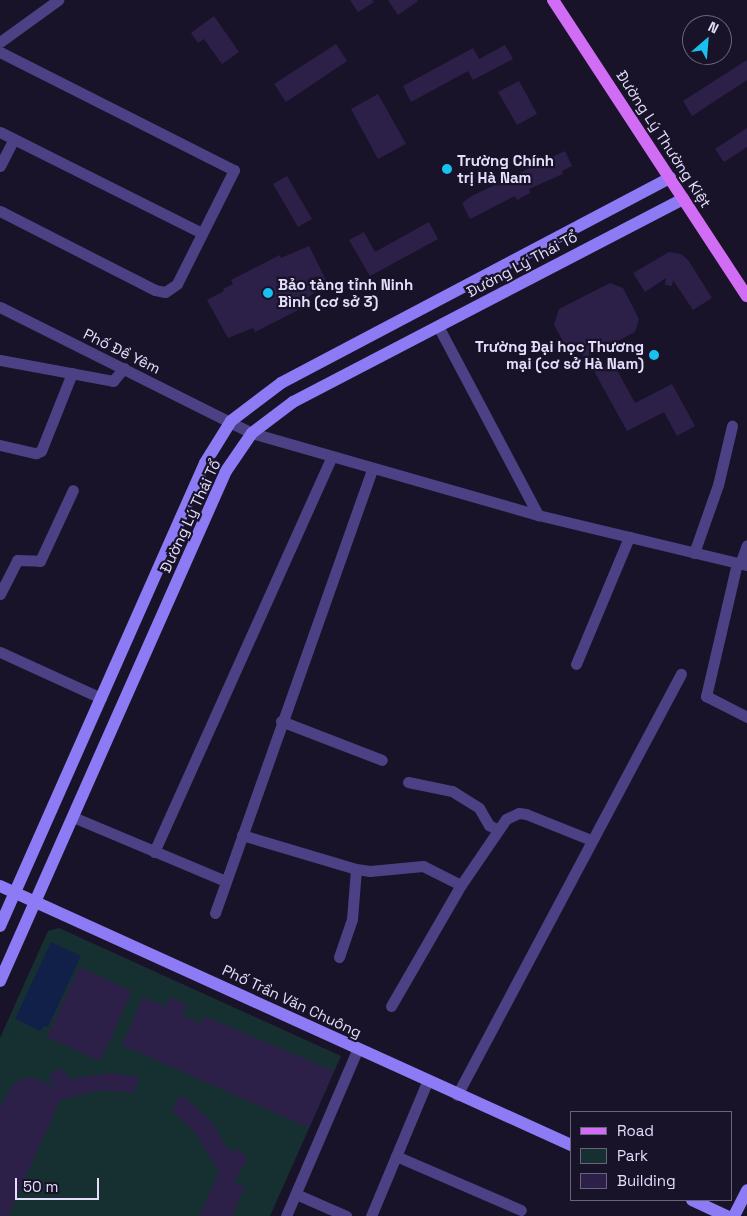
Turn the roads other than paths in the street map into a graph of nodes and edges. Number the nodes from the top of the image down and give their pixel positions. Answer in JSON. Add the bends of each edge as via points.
{"nodes":[{"id":1,"x":58,"y":0,"type":"edge"},
{"id":2,"x":553,"y":0,"type":"edge"},
{"id":3,"x":0,"y":42,"type":"edge"},
{"id":4,"x":0,"y":52,"type":"edge"},
{"id":5,"x":0,"y":132,"type":"edge"},
{"id":6,"x":14,"y":138,"type":"junction"},
{"id":7,"x":0,"y":166,"type":"edge"},
{"id":8,"x":670,"y":178,"type":"junction"},
{"id":9,"x":683,"y":199,"type":"junction"},
{"id":10,"x":0,"y":211,"type":"edge"},
{"id":11,"x":202,"y":233,"type":"junction"},
{"id":12,"x":747,"y":296,"type":"edge"},
{"id":13,"x":0,"y":308,"type":"edge"},
{"id":14,"x":438,"y":326,"type":"junction"},
{"id":15,"x":0,"y":360,"type":"edge"},
{"id":16,"x":124,"y":368,"type":"junction"},
{"id":17,"x":72,"y":373,"type":"junction"},
{"id":18,"x":231,"y":421,"type":"junction"},
{"id":19,"x":732,"y":426,"type":"dead end"},
{"id":20,"x":252,"y":433,"type":"junction"},
{"id":21,"x":0,"y":445,"type":"edge"},
{"id":22,"x":332,"y":456,"type":"junction"},
{"id":23,"x":373,"y":468,"type":"junction"},
{"id":24,"x":73,"y":490,"type":"dead end"},
{"id":25,"x":538,"y":515,"type":"junction"},
{"id":26,"x":629,"y":537,"type":"junction"},
{"id":27,"x":747,"y":545,"type":"edge"},
{"id":28,"x":694,"y":553,"type":"junction"},
{"id":29,"x":741,"y":564,"type":"edge"},
{"id":30,"x":0,"y":594,"type":"edge"},
{"id":31,"x":0,"y":652,"type":"edge"},
{"id":32,"x":576,"y":664,"type":"dead end"},
{"id":33,"x":681,"y":674,"type":"dead end"},
{"id":34,"x":101,"y":698,"type":"junction"},
{"id":35,"x":747,"y":717,"type":"edge"},
{"id":36,"x":281,"y":721,"type":"junction"},
{"id":37,"x":382,"y":760,"type":"dead end"},
{"id":38,"x":408,"y":782,"type":"dead end"},
{"id":39,"x":73,"y":817,"type":"junction"},
{"id":40,"x":498,"y":830,"type":"junction"},
{"id":41,"x":242,"y":835,"type":"junction"},
{"id":42,"x":591,"y":840,"type":"junction"},
{"id":43,"x":154,"y":852,"type":"junction"},
{"id":44,"x":356,"y":869,"type":"junction"},
{"id":45,"x":225,"y":882,"type":"junction"},
{"id":46,"x":461,"y":885,"type":"junction"},
{"id":47,"x":0,"y":886,"type":"edge"},
{"id":48,"x":15,"y":892,"type":"junction"},
{"id":49,"x":36,"y":901,"type":"junction"},
{"id":50,"x":216,"y":913,"type":"dead end"},
{"id":51,"x":0,"y":926,"type":"edge"},
{"id":52,"x":339,"y":957,"type":"dead end"},
{"id":53,"x":0,"y":981,"type":"edge"},
{"id":54,"x":391,"y":1006,"type":"dead end"},
{"id":55,"x":357,"y":1050,"type":"junction"},
{"id":56,"x":426,"y":1082,"type":"junction"},
{"id":57,"x":457,"y":1095,"type":"junction"},
{"id":58,"x":570,"y":1145,"type":"edge"},
{"id":59,"x":396,"y":1156,"type":"junction"},
{"id":60,"x":747,"y":1190,"type":"edge"},
{"id":61,"x":296,"y":1194,"type":"junction"},
{"id":62,"x":694,"y":1201,"type":"edge"},
{"id":63,"x":521,"y":1210,"type":"dead end"},
{"id":64,"x":286,"y":1216,"type":"edge"},
{"id":65,"x":346,"y":1216,"type":"edge"},
{"id":66,"x":370,"y":1216,"type":"edge"},
{"id":67,"x":728,"y":1216,"type":"edge"},
{"id":68,"x":734,"y":1216,"type":"edge"}],
"edges":[{"from":1,"to":3,"type":"street"},
{"from":2,"to":8,"type":"main road","name":"Đường Lý Thường Kiệt"},
{"from":4,"to":11,"type":"street","via":[[234,170]]},
{"from":5,"to":6,"type":"street"},
{"from":6,"to":7,"type":"street"},
{"from":6,"to":11,"type":"street"},
{"from":8,"to":9,"type":"main road","name":"Đường Lý Thường Kiệt"},
{"from":8,"to":18,"type":"main road","name":"Đường Lý Thái Tổ","via":[[281,383]]},
{"from":9,"to":12,"type":"main road","name":"Đường Lý Thường Kiệt"},
{"from":9,"to":14,"type":"main road","name":"Đường Lý Thái Tổ"},
{"from":10,"to":11,"type":"street","via":[[154,290],[165,292],[177,284]]},
{"from":13,"to":16,"type":"street","name":"Phố Đề Yêm"},
{"from":14,"to":20,"type":"main road","name":"Đường Lý Thái Tổ","via":[[293,402]]},
{"from":14,"to":25,"type":"street"},
{"from":15,"to":17,"type":"street"},
{"from":16,"to":17,"type":"street","via":[[113,381]]},
{"from":16,"to":18,"type":"street","name":"Phố Đề Yêm"},
{"from":17,"to":21,"type":"street","via":[[41,451],[36,453]]},
{"from":18,"to":20,"type":"street","name":"Phố Đề Yêm"},
{"from":18,"to":34,"type":"main road","name":"Đường Lý Thái Tổ","via":[[205,463]]},
{"from":19,"to":28,"type":"street","via":[[718,485]]},
{"from":20,"to":22,"type":"street","name":"Phố Đề Yêm"},
{"from":20,"to":39,"type":"main road","name":"Đường Lý Thái Tổ","via":[[226,471]]},
{"from":22,"to":23,"type":"street","name":"Phố Đề Yêm"},
{"from":22,"to":43,"type":"street"},
{"from":23,"to":25,"type":"street","name":"Phố Đề Yêm"},
{"from":23,"to":36,"type":"street"},
{"from":24,"to":30,"type":"street","via":[[40,561],[17,560]]},
{"from":25,"to":26,"type":"street","name":"Phố Đề Yêm"},
{"from":26,"to":28,"type":"street","name":"Phố Đề Yêm"},
{"from":26,"to":32,"type":"street"},
{"from":27,"to":29,"type":"street"},
{"from":28,"to":29,"type":"street","name":"Phố Đề Yêm"},
{"from":29,"to":35,"type":"street","via":[[706,696]]},
{"from":31,"to":34,"type":"street"},
{"from":33,"to":42,"type":"street"},
{"from":34,"to":48,"type":"main road","name":"Đường Lý Thái Tổ"},
{"from":36,"to":37,"type":"street"},
{"from":36,"to":41,"type":"street"},
{"from":38,"to":40,"type":"street","via":[[452,791],[478,808],[488,825]]},
{"from":39,"to":43,"type":"street"},
{"from":39,"to":49,"type":"main road","name":"Đường Lý Thái Tổ"},
{"from":40,"to":42,"type":"street","via":[[506,819],[519,813]]},
{"from":40,"to":46,"type":"street"},
{"from":41,"to":44,"type":"street"},
{"from":41,"to":45,"type":"street"},
{"from":42,"to":57,"type":"street"},
{"from":43,"to":45,"type":"street"},
{"from":44,"to":46,"type":"street","via":[[370,871],[423,866]]},
{"from":44,"to":52,"type":"street","via":[[352,919]]},
{"from":45,"to":50,"type":"street"},
{"from":46,"to":54,"type":"street"},
{"from":47,"to":48,"type":"main road","name":"Phố Trần Văn Chuông"},
{"from":48,"to":49,"type":"main road","name":"Phố Trần Văn Chuông"},
{"from":48,"to":51,"type":"main road","name":"Đường Lý Thái Tổ"},
{"from":49,"to":53,"type":"main road","name":"Đường Lý Thái Tổ"},
{"from":49,"to":55,"type":"main road","name":"Phố Trần Văn Chuông"},
{"from":55,"to":56,"type":"main road","name":"Phố Trần Văn Chuông"},
{"from":55,"to":61,"type":"street"},
{"from":56,"to":57,"type":"main road","name":"Phố Trần Văn Chuông"},
{"from":56,"to":59,"type":"street"},
{"from":57,"to":58,"type":"main road","name":"Phố Trần Văn Chuông"},
{"from":59,"to":63,"type":"street"},
{"from":59,"to":66,"type":"street"},
{"from":60,"to":68,"type":"main road"},
{"from":61,"to":64,"type":"street"},
{"from":61,"to":65,"type":"street"},
{"from":62,"to":67,"type":"main road"}]}
